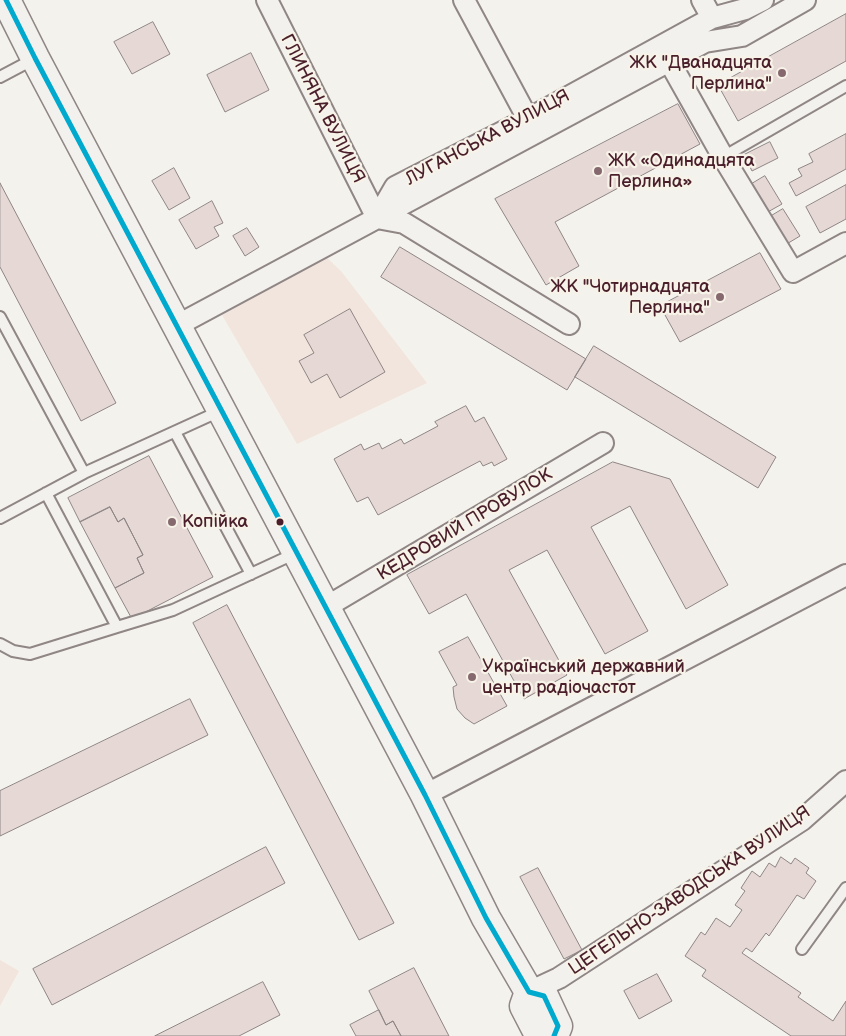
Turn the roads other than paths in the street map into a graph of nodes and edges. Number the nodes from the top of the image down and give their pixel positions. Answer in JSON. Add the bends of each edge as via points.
{"nodes":[{"id":1,"x":6,"y":0,"type":"edge"},
{"id":2,"x":267,"y":0,"type":"edge"},
{"id":3,"x":464,"y":0,"type":"edge"},
{"id":4,"x":702,"y":0,"type":"edge"},
{"id":5,"x":763,"y":0,"type":"edge"},
{"id":6,"x":805,"y":0,"type":"edge"},
{"id":7,"x":712,"y":18,"type":"junction"},
{"id":8,"x":35,"y":58,"type":"junction"},
{"id":9,"x":669,"y":61,"type":"junction"},
{"id":10,"x":0,"y":76,"type":"edge"},
{"id":11,"x":846,"y":86,"type":"edge"},
{"id":12,"x":528,"y":119,"type":"junction"},
{"id":13,"x":723,"y":157,"type":"junction"},
{"id":14,"x":377,"y":218,"type":"junction"},
{"id":15,"x":846,"y":243,"type":"edge"},
{"id":16,"x":0,"y":317,"type":"edge"},
{"id":17,"x":569,"y":324,"type":"dead end"},
{"id":18,"x":176,"y":326,"type":"junction"},
{"id":19,"x":221,"y":411,"type":"junction"},
{"id":20,"x":175,"y":432,"type":"junction"},
{"id":21,"x":603,"y":443,"type":"dead end"},
{"id":22,"x":84,"y":472,"type":"junction"},
{"id":23,"x":46,"y":493,"type":"junction"},
{"id":24,"x":0,"y":518,"type":"edge"},
{"id":25,"x":297,"y":553,"type":"junction"},
{"id":26,"x":252,"y":574,"type":"junction"},
{"id":27,"x":846,"y":575,"type":"edge"},
{"id":28,"x":326,"y":607,"type":"junction"},
{"id":29,"x":118,"y":627,"type":"junction"},
{"id":30,"x":0,"y":644,"type":"edge"},
{"id":31,"x":846,"y":781,"type":"edge"},
{"id":32,"x":425,"y":794,"type":"junction"},
{"id":33,"x":846,"y":888,"type":"edge"},
{"id":34,"x":802,"y":949,"type":"dead end"},
{"id":35,"x":529,"y":992,"type":"junction"},
{"id":36,"x":542,"y":1036,"type":"edge"},
{"id":37,"x":554,"y":1036,"type":"edge"}],
"edges":[{"from":1,"to":8,"type":"main road"},
{"from":2,"to":14,"type":"street","name":"ГЛИНЯНА ВУЛИЦЯ"},
{"from":3,"to":12,"type":"street"},
{"from":4,"to":7,"type":"street"},
{"from":5,"to":7,"type":"street","name":"ЛУГАНСЬКА ВУЛИЦЯ","via":[[745,10]]},
{"from":6,"to":9,"type":"street","via":[[742,36],[705,42]]},
{"from":7,"to":12,"type":"street","name":"ЛУГАНСЬКА ВУЛИЦЯ"},
{"from":8,"to":10,"type":"lane"},
{"from":8,"to":18,"type":"main road"},
{"from":9,"to":13,"type":"street"},
{"from":9,"to":14,"type":"street"},
{"from":11,"to":13,"type":"lane"},
{"from":12,"to":14,"type":"street","name":"ЛУГАНСЬКА ВУЛИЦЯ","via":[[395,187]]},
{"from":13,"to":15,"type":"street","via":[[793,272]]},
{"from":14,"to":17,"type":"street","via":[[404,223]]},
{"from":14,"to":18,"type":"street"},
{"from":16,"to":22,"type":"lane"},
{"from":18,"to":19,"type":"main road"},
{"from":19,"to":20,"type":"lane"},
{"from":19,"to":25,"type":"main road"},
{"from":20,"to":22,"type":"lane"},
{"from":20,"to":26,"type":"lane"},
{"from":21,"to":28,"type":"street","name":"КЕДРОВИЙ ПРОВУЛОК"},
{"from":22,"to":23,"type":"lane"},
{"from":23,"to":24,"type":"lane"},
{"from":23,"to":29,"type":"lane"},
{"from":25,"to":26,"type":"lane"},
{"from":25,"to":28,"type":"main road"},
{"from":26,"to":29,"type":"lane","via":[[173,610]]},
{"from":27,"to":32,"type":"street"},
{"from":28,"to":32,"type":"main road"},
{"from":29,"to":30,"type":"lane","via":[[30,654],[12,651]]},
{"from":31,"to":35,"type":"street","name":"ЦЕГЕЛЬНО-ЗАВОДСЬКА ВУЛИЦЯ","via":[[802,820],[559,978]]},
{"from":32,"to":35,"type":"main road","via":[[486,918]]},
{"from":33,"to":34,"type":"lane"},
{"from":35,"to":36,"type":"main road","via":[[524,1006]]},
{"from":35,"to":37,"type":"main road","via":[[544,996],[558,1026]]}]}
